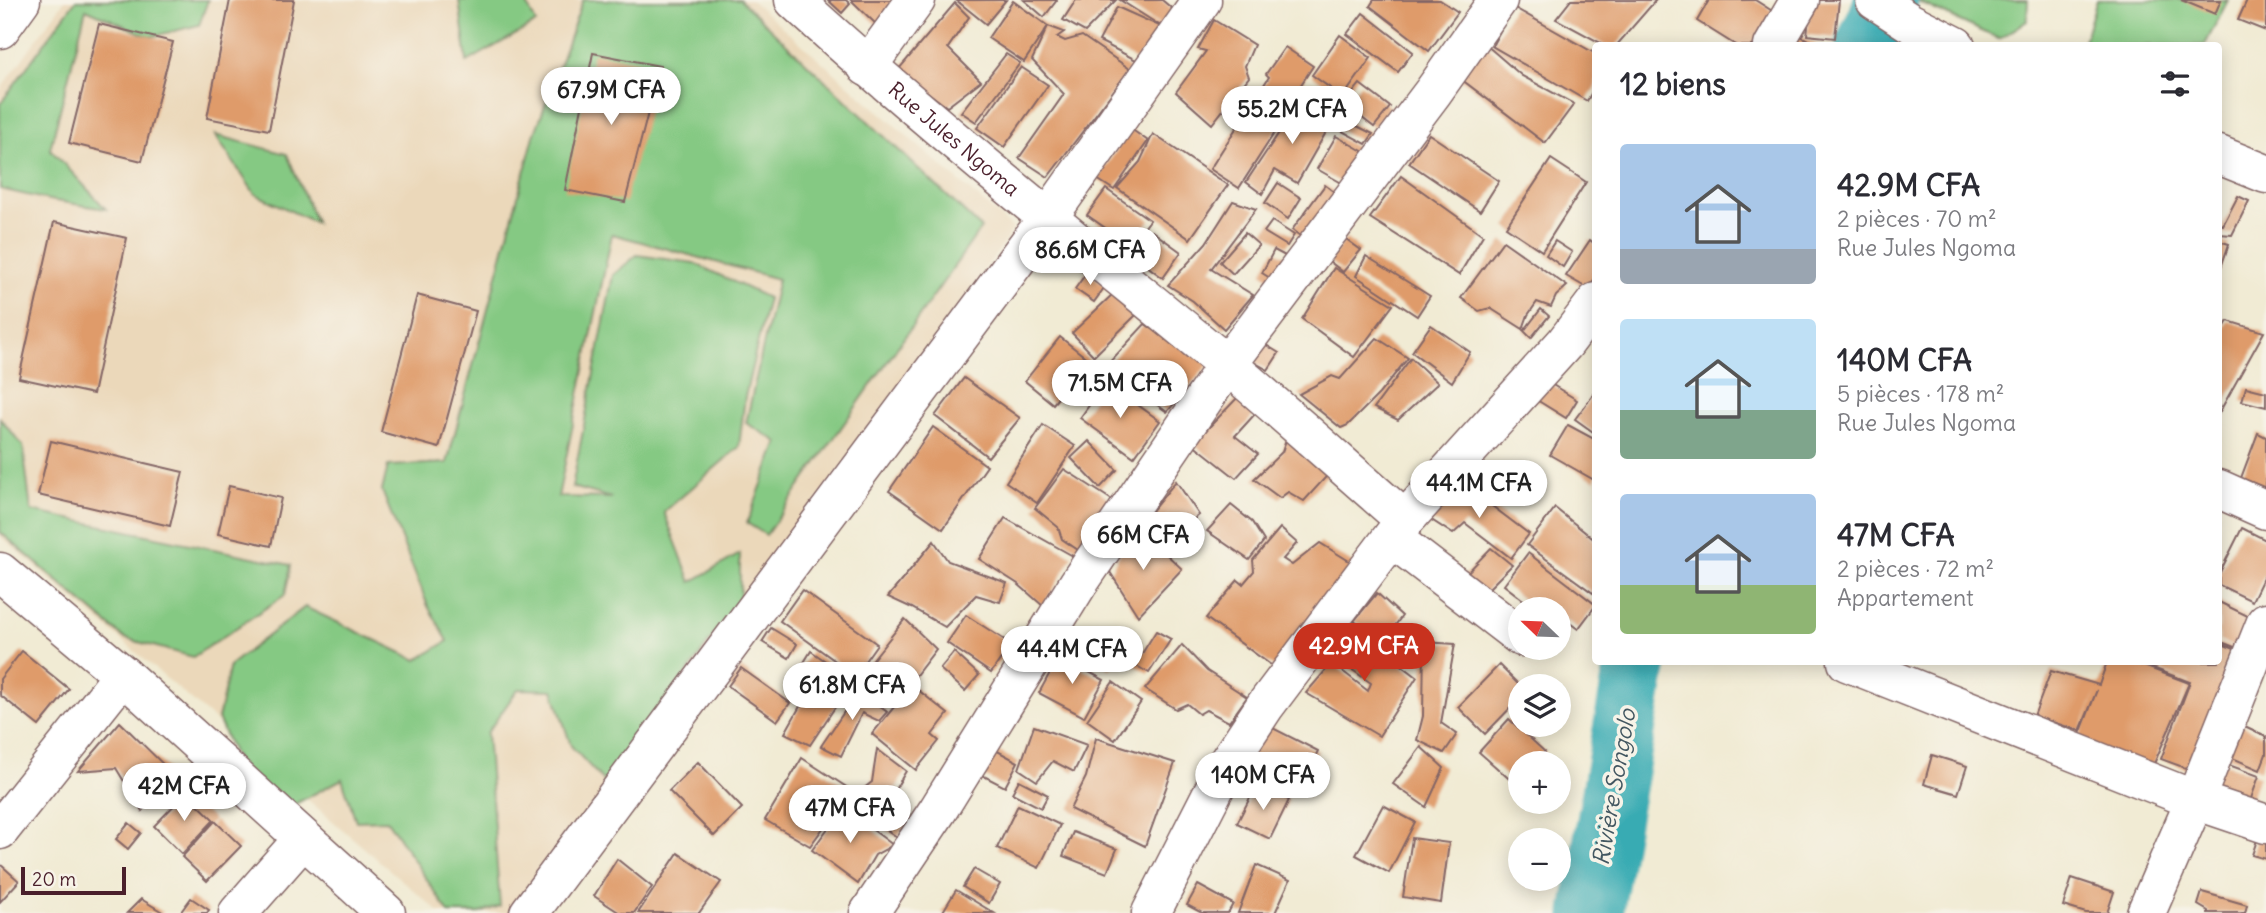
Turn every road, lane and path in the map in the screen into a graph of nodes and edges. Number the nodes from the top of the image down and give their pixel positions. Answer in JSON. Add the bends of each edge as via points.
{"nodes":[{"id":1,"x":794,"y":0,"type":"edge"},
{"id":2,"x":916,"y":0,"type":"edge"},
{"id":3,"x":1202,"y":0,"type":"edge"},
{"id":4,"x":1498,"y":0,"type":"edge"},
{"id":5,"x":1800,"y":0,"type":"edge"},
{"id":6,"x":1875,"y":0,"type":"edge"},
{"id":7,"x":1775,"y":42,"type":"edge"},
{"id":8,"x":1948,"y":42,"type":"edge"},
{"id":9,"x":867,"y":67,"type":"junction"},
{"id":10,"x":2222,"y":156,"type":"edge"},
{"id":11,"x":2266,"y":174,"type":"edge"},
{"id":12,"x":1048,"y":219,"type":"junction"},
{"id":13,"x":1592,"y":307,"type":"edge"},
{"id":14,"x":1227,"y":365,"type":"junction"},
{"id":15,"x":2222,"y":490,"type":"edge"},
{"id":16,"x":2266,"y":510,"type":"edge"},
{"id":17,"x":1399,"y":529,"type":"junction"},
{"id":18,"x":0,"y":572,"type":"edge"},
{"id":19,"x":2266,"y":622,"type":"edge"},
{"id":20,"x":1508,"y":625,"type":"edge"},
{"id":21,"x":1855,"y":665,"type":"edge"},
{"id":22,"x":123,"y":675,"type":"junction"},
{"id":23,"x":2195,"y":800,"type":"junction"},
{"id":24,"x":2266,"y":824,"type":"edge"},
{"id":25,"x":0,"y":830,"type":"edge"},
{"id":26,"x":303,"y":839,"type":"junction"},
{"id":27,"x":238,"y":913,"type":"edge"},
{"id":28,"x":386,"y":913,"type":"edge"},
{"id":29,"x":529,"y":913,"type":"edge"},
{"id":30,"x":869,"y":913,"type":"edge"},
{"id":31,"x":1151,"y":913,"type":"edge"},
{"id":32,"x":2146,"y":913,"type":"edge"}],
"edges":[{"from":1,"to":9,"type":"street","name":"Rue Jules Ngoma"},
{"from":2,"to":9,"type":"street"},
{"from":3,"to":12,"type":"street"},
{"from":4,"to":14,"type":"street"},
{"from":5,"to":7,"type":"street"},
{"from":6,"to":8,"type":"street"},
{"from":9,"to":12,"type":"street","name":"Rue Jules Ngoma"},
{"from":10,"to":11,"type":"street"},
{"from":12,"to":14,"type":"street","name":"Rue Jules Ngoma"},
{"from":12,"to":29,"type":"street"},
{"from":13,"to":17,"type":"street"},
{"from":14,"to":17,"type":"street","name":"Rue Jules Ngoma"},
{"from":14,"to":30,"type":"street","via":[[1078,584]]},
{"from":15,"to":16,"type":"street"},
{"from":17,"to":20,"type":"street","name":"Rue Jules Ngoma"},
{"from":17,"to":31,"type":"street","via":[[1228,762]]},
{"from":18,"to":22,"type":"street"},
{"from":19,"to":23,"type":"street"},
{"from":21,"to":23,"type":"street"},
{"from":22,"to":25,"type":"street"},
{"from":22,"to":26,"type":"street"},
{"from":23,"to":24,"type":"street"},
{"from":23,"to":32,"type":"street"},
{"from":26,"to":27,"type":"street"},
{"from":26,"to":28,"type":"street"}]}
